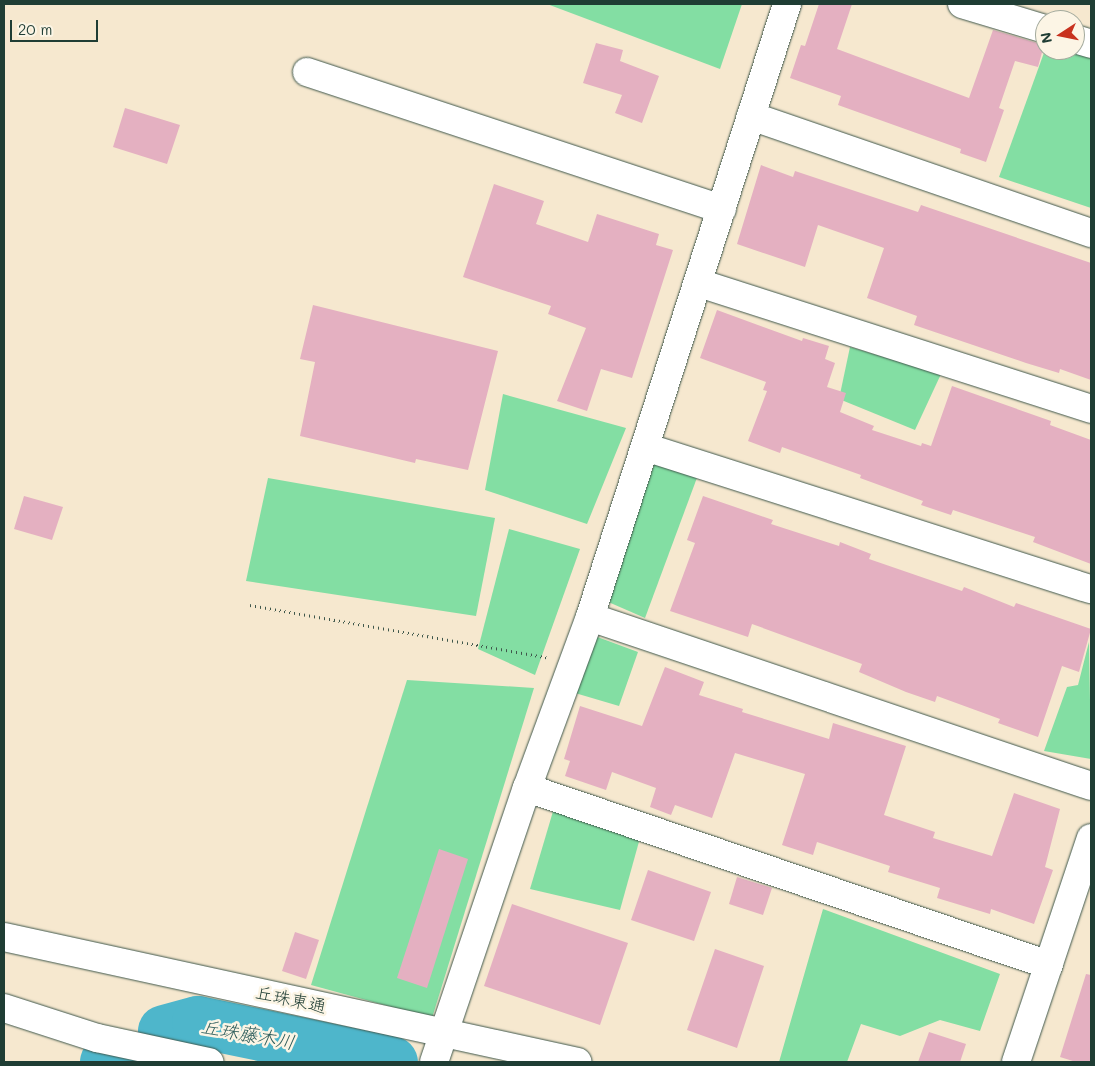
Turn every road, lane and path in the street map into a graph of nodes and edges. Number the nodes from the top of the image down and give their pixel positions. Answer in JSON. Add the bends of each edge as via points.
{"nodes":[{"id":1,"x":787,"y":4,"type":"edge"},
{"id":2,"x":962,"y":4,"type":"edge"},
{"id":3,"x":1035,"y":27,"type":"edge"},
{"id":4,"x":307,"y":72,"type":"dead end"},
{"id":5,"x":752,"y":116,"type":"junction"},
{"id":6,"x":722,"y":209,"type":"junction"},
{"id":7,"x":1091,"y":233,"type":"edge"},
{"id":8,"x":699,"y":283,"type":"junction"},
{"id":9,"x":1091,"y":409,"type":"edge"},
{"id":10,"x":645,"y":447,"type":"junction"},
{"id":11,"x":1091,"y":589,"type":"edge"},
{"id":12,"x":250,"y":605,"type":"dead end"},
{"id":13,"x":590,"y":617,"type":"junction"},
{"id":14,"x":574,"y":661,"type":"junction"},
{"id":15,"x":1091,"y":786,"type":"edge"},
{"id":16,"x":527,"y":788,"type":"junction"},
{"id":17,"x":1091,"y":838,"type":"edge"},
{"id":18,"x":4,"y":937,"type":"edge"},
{"id":19,"x":1049,"y":965,"type":"junction"},
{"id":20,"x":4,"y":1008,"type":"edge"},
{"id":21,"x":443,"y":1032,"type":"junction"},
{"id":22,"x":197,"y":1060,"type":"edge"},
{"id":23,"x":434,"y":1062,"type":"edge"},
{"id":24,"x":578,"y":1062,"type":"edge"},
{"id":25,"x":1016,"y":1062,"type":"edge"}],
"edges":[{"from":1,"to":5,"type":"street"},
{"from":2,"to":3,"type":"street"},
{"from":4,"to":6,"type":"street"},
{"from":5,"to":6,"type":"street"},
{"from":5,"to":7,"type":"street"},
{"from":6,"to":8,"type":"street"},
{"from":8,"to":9,"type":"street"},
{"from":8,"to":10,"type":"street"},
{"from":10,"to":11,"type":"street"},
{"from":10,"to":13,"type":"street"},
{"from":12,"to":14,"type":"path"},
{"from":13,"to":14,"type":"street"},
{"from":13,"to":15,"type":"street"},
{"from":14,"to":16,"type":"street"},
{"from":16,"to":19,"type":"street"},
{"from":16,"to":21,"type":"street"},
{"from":17,"to":19,"type":"street"},
{"from":18,"to":21,"type":"street","name":"丘珠東通"},
{"from":19,"to":25,"type":"street"},
{"from":20,"to":22,"type":"street","via":[[97,1038]]},
{"from":21,"to":23,"type":"street"},
{"from":21,"to":24,"type":"street","name":"丘珠東通"}]}
